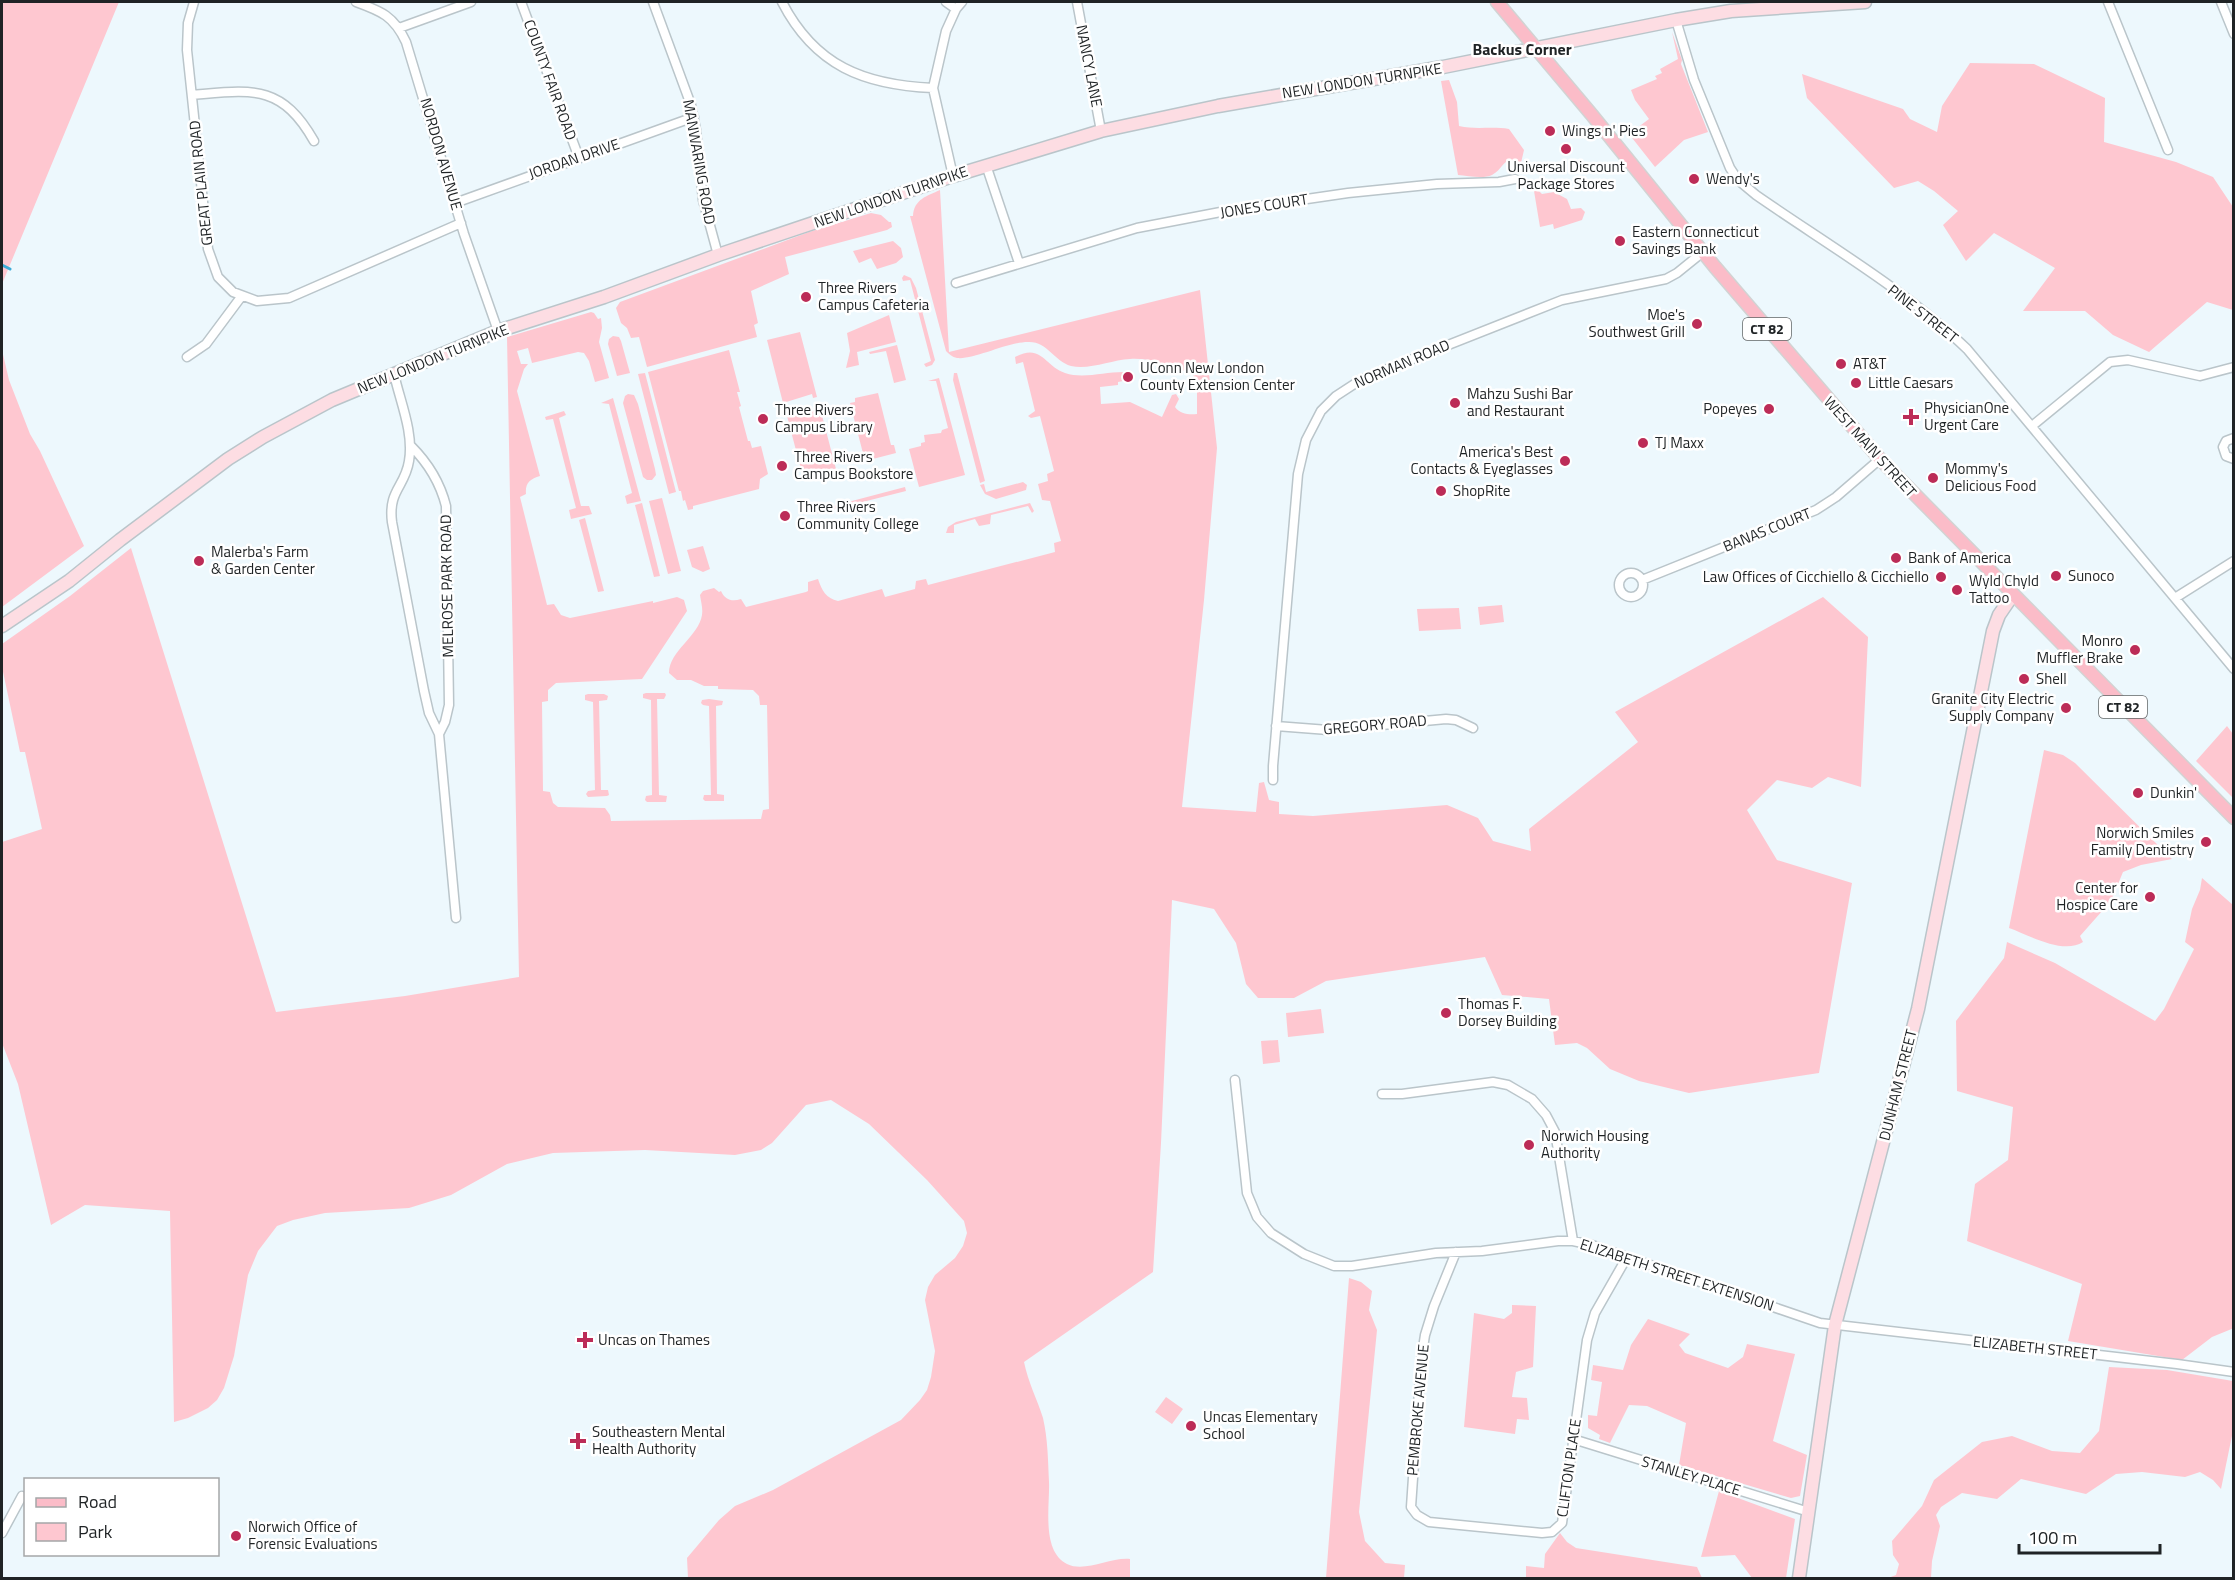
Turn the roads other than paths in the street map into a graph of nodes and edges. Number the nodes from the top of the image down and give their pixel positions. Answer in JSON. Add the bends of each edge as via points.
{"nodes":[{"id":1,"x":194,"y":2,"type":"edge"},
{"id":2,"x":356,"y":2,"type":"edge"},
{"id":3,"x":471,"y":2,"type":"edge"},
{"id":4,"x":521,"y":2,"type":"edge"},
{"id":5,"x":653,"y":2,"type":"edge"},
{"id":6,"x":782,"y":2,"type":"edge"},
{"id":7,"x":946,"y":2,"type":"edge"},
{"id":8,"x":1077,"y":2,"type":"edge"},
{"id":9,"x":1497,"y":2,"type":"edge"},
{"id":10,"x":1865,"y":2,"type":"edge"},
{"id":11,"x":2108,"y":2,"type":"edge"},
{"id":12,"x":2221,"y":2,"type":"edge"},
{"id":13,"x":959,"y":5,"type":"edge"},
{"id":14,"x":1730,"y":6,"type":"edge"},
{"id":15,"x":1676,"y":20,"type":"junction"},
{"id":16,"x":399,"y":28,"type":"junction"},
{"id":17,"x":2234,"y":34,"type":"edge"},
{"id":18,"x":1537,"y":48,"type":"junction"},
{"id":19,"x":933,"y":88,"type":"junction"},
{"id":20,"x":192,"y":95,"type":"junction"},
{"id":21,"x":694,"y":117,"type":"junction"},
{"id":22,"x":1101,"y":130,"type":"junction"},
{"id":23,"x":314,"y":141,"type":"dead end"},
{"id":24,"x":2168,"y":150,"type":"dead end"},
{"id":25,"x":579,"y":158,"type":"junction"},
{"id":26,"x":986,"y":165,"type":"junction"},
{"id":27,"x":953,"y":176,"type":"junction"},
{"id":28,"x":1515,"y":179,"type":"dead end"},
{"id":29,"x":455,"y":203,"type":"junction"},
{"id":30,"x":460,"y":223,"type":"junction"},
{"id":31,"x":1702,"y":252,"type":"junction"},
{"id":32,"x":718,"y":255,"type":"junction"},
{"id":33,"x":1019,"y":263,"type":"junction"},
{"id":34,"x":956,"y":283,"type":"dead end"},
{"id":35,"x":241,"y":297,"type":"junction"},
{"id":36,"x":498,"y":331,"type":"junction"},
{"id":37,"x":187,"y":357,"type":"dead end"},
{"id":38,"x":2234,"y":367,"type":"edge"},
{"id":39,"x":394,"y":374,"type":"junction"},
{"id":40,"x":2032,"y":426,"type":"junction"},
{"id":41,"x":2234,"y":438,"type":"edge"},
{"id":42,"x":411,"y":446,"type":"junction"},
{"id":43,"x":1880,"y":459,"type":"junction"},
{"id":44,"x":2234,"y":459,"type":"edge"},
{"id":45,"x":2234,"y":561,"type":"edge"},
{"id":46,"x":1642,"y":580,"type":"dead end"},
{"id":47,"x":2012,"y":596,"type":"junction"},
{"id":48,"x":2175,"y":598,"type":"junction"},
{"id":49,"x":2,"y":626,"type":"edge"},
{"id":50,"x":2234,"y":669,"type":"edge"},
{"id":51,"x":1276,"y":726,"type":"junction"},
{"id":52,"x":1473,"y":728,"type":"dead end"},
{"id":53,"x":439,"y":734,"type":"junction"},
{"id":54,"x":1273,"y":780,"type":"dead end"},
{"id":55,"x":2234,"y":818,"type":"edge"},
{"id":56,"x":456,"y":918,"type":"dead end"},
{"id":57,"x":1235,"y":1080,"type":"dead end"},
{"id":58,"x":1382,"y":1094,"type":"dead end"},
{"id":59,"x":1573,"y":1241,"type":"junction"},
{"id":60,"x":1456,"y":1252,"type":"junction"},
{"id":61,"x":1627,"y":1257,"type":"junction"},
{"id":62,"x":1835,"y":1325,"type":"junction"},
{"id":63,"x":2234,"y":1372,"type":"edge"},
{"id":64,"x":1573,"y":1439,"type":"junction"},
{"id":65,"x":22,"y":1496,"type":"dead end"},
{"id":66,"x":1410,"y":1501,"type":"joint"},
{"id":67,"x":1809,"y":1512,"type":"junction"},
{"id":68,"x":2,"y":1533,"type":"edge"},
{"id":69,"x":1799,"y":1578,"type":"edge"}],
"edges":[{"from":1,"to":20,"type":"street","name":"GREAT PLAIN ROAD","via":[[187,40]]},
{"from":2,"to":16,"type":"street","name":"NORDON AVENUE","via":[[385,14]]},
{"from":3,"to":16,"type":"street"},
{"from":4,"to":25,"type":"street","name":"COUNTY FAIR ROAD"},
{"from":5,"to":21,"type":"street","name":"MANWARING ROAD"},
{"from":6,"to":19,"type":"street","via":[[809,42],[835,63],[870,80]]},
{"from":7,"to":13,"type":"street"},
{"from":8,"to":22,"type":"street","name":"NANCY LANE"},
{"from":9,"to":18,"type":"main road","number":"CT 82"},
{"from":10,"to":14,"type":"main road","name":"NEW LONDON TURNPIKE"},
{"from":11,"to":24,"type":"street"},
{"from":12,"to":17,"type":"street"},
{"from":13,"to":19,"type":"street","via":[[946,31]]},
{"from":14,"to":15,"type":"main road","name":"NEW LONDON TURNPIKE"},
{"from":15,"to":18,"type":"main road","name":"NEW LONDON TURNPIKE"},
{"from":15,"to":40,"type":"street","name":"PINE STREET","via":[[1694,80],[1738,180],[1943,326]]},
{"from":16,"to":29,"type":"street","name":"NORDON AVENUE","via":[[414,62]]},
{"from":18,"to":22,"type":"main road","name":"NEW LONDON TURNPIKE"},
{"from":18,"to":31,"type":"main road","name":"WEST MAIN STREET","number":"CT 82"},
{"from":19,"to":27,"type":"street"},
{"from":20,"to":23,"type":"street","via":[[240,91],[266,94],[291,109]]},
{"from":20,"to":35,"type":"street","name":"GREAT PLAIN ROAD","via":[[208,252],[220,280]]},
{"from":21,"to":25,"type":"street","name":"JORDAN DRIVE"},
{"from":21,"to":32,"type":"street","name":"MANWARING ROAD","via":[[702,194]]},
{"from":22,"to":26,"type":"main road","name":"NEW LONDON TURNPIKE"},
{"from":25,"to":29,"type":"street","name":"JORDAN DRIVE"},
{"from":26,"to":27,"type":"main road","name":"NEW LONDON TURNPIKE"},
{"from":26,"to":33,"type":"street"},
{"from":27,"to":32,"type":"main road","name":"NEW LONDON TURNPIKE"},
{"from":28,"to":33,"type":"street","name":"JONES COURT","via":[[1437,183],[1231,210],[1137,228]]},
{"from":29,"to":30,"type":"street","name":"NORDON AVENUE"},
{"from":30,"to":35,"type":"street","via":[[293,297],[265,301]]},
{"from":30,"to":36,"type":"street","name":"NORDON AVENUE"},
{"from":31,"to":43,"type":"main road","name":"WEST MAIN STREET","number":"CT 82"},
{"from":31,"to":51,"type":"street","name":"NORMAN ROAD","via":[[1666,279],[1569,298],[1383,369],[1357,382],[1325,406],[1306,440],[1298,474]]},
{"from":32,"to":36,"type":"main road","name":"NEW LONDON TURNPIKE"},
{"from":33,"to":34,"type":"street","name":"JONES COURT"},
{"from":35,"to":37,"type":"street","via":[[206,344]]},
{"from":36,"to":39,"type":"main road","name":"NEW LONDON TURNPIKE"},
{"from":38,"to":40,"type":"street","via":[[2200,376],[2128,360],[2110,362]]},
{"from":39,"to":42,"type":"street","name":"MELROSE PARK ROAD"},
{"from":39,"to":49,"type":"main road","name":"NEW LONDON TURNPIKE","via":[[294,419],[228,459],[69,581]]},
{"from":40,"to":48,"type":"street","name":"PINE STREET"},
{"from":41,"to":44,"type":"street","via":[[2223,447],[2226,456]]},
{"from":42,"to":53,"type":"street","name":"MELROSE PARK ROAD","via":[[408,469],[394,494],[391,515],[424,691]]},
{"from":42,"to":53,"type":"street","name":"MELROSE PARK ROAD","via":[[431,471],[446,506],[449,705]]},
{"from":43,"to":46,"type":"street","name":"BANAS COURT","via":[[1816,510]]},
{"from":43,"to":47,"type":"main road","name":"WEST MAIN STREET","number":"CT 82"},
{"from":45,"to":48,"type":"street"},
{"from":47,"to":55,"type":"main road","name":"WEST MAIN STREET","number":"CT 82"},
{"from":47,"to":62,"type":"main road","name":"DUNHAM STREET","via":[[1992,631],[1922,992]]},
{"from":48,"to":50,"type":"street","name":"PINE STREET"},
{"from":51,"to":52,"type":"street","name":"GREGORY ROAD","via":[[1328,730],[1446,719]]},
{"from":51,"to":54,"type":"street","name":"NORMAN ROAD"},
{"from":53,"to":56,"type":"street","name":"MELROSE PARK ROAD"},
{"from":57,"to":60,"type":"street","name":"ELIZABETH STREET EXTENSION","via":[[1247,1194],[1257,1217],[1271,1233],[1289,1246],[1339,1267]]},
{"from":58,"to":59,"type":"street","via":[[1493,1082],[1508,1085],[1532,1099],[1555,1132]]},
{"from":59,"to":60,"type":"street","name":"ELIZABETH STREET EXTENSION"},
{"from":59,"to":61,"type":"street","name":"ELIZABETH STREET EXTENSION"},
{"from":60,"to":66,"type":"street","name":"PEMBROKE AVENUE","via":[[1425,1335]]},
{"from":61,"to":62,"type":"street","name":"ELIZABETH STREET EXTENSION"},
{"from":61,"to":64,"type":"street","name":"CLIFTON PLACE","via":[[1589,1330]]},
{"from":62,"to":63,"type":"street","name":"ELIZABETH STREET"},
{"from":62,"to":67,"type":"main road","name":"DUNHAM STREET"},
{"from":64,"to":66,"type":"street","name":"CLIFTON PLACE","via":[[1563,1518],[1552,1532],[1429,1522],[1415,1513]]},
{"from":64,"to":67,"type":"street","name":"STANLEY PLACE"},
{"from":65,"to":68,"type":"street"},
{"from":67,"to":69,"type":"main road","name":"DUNHAM STREET"}]}
